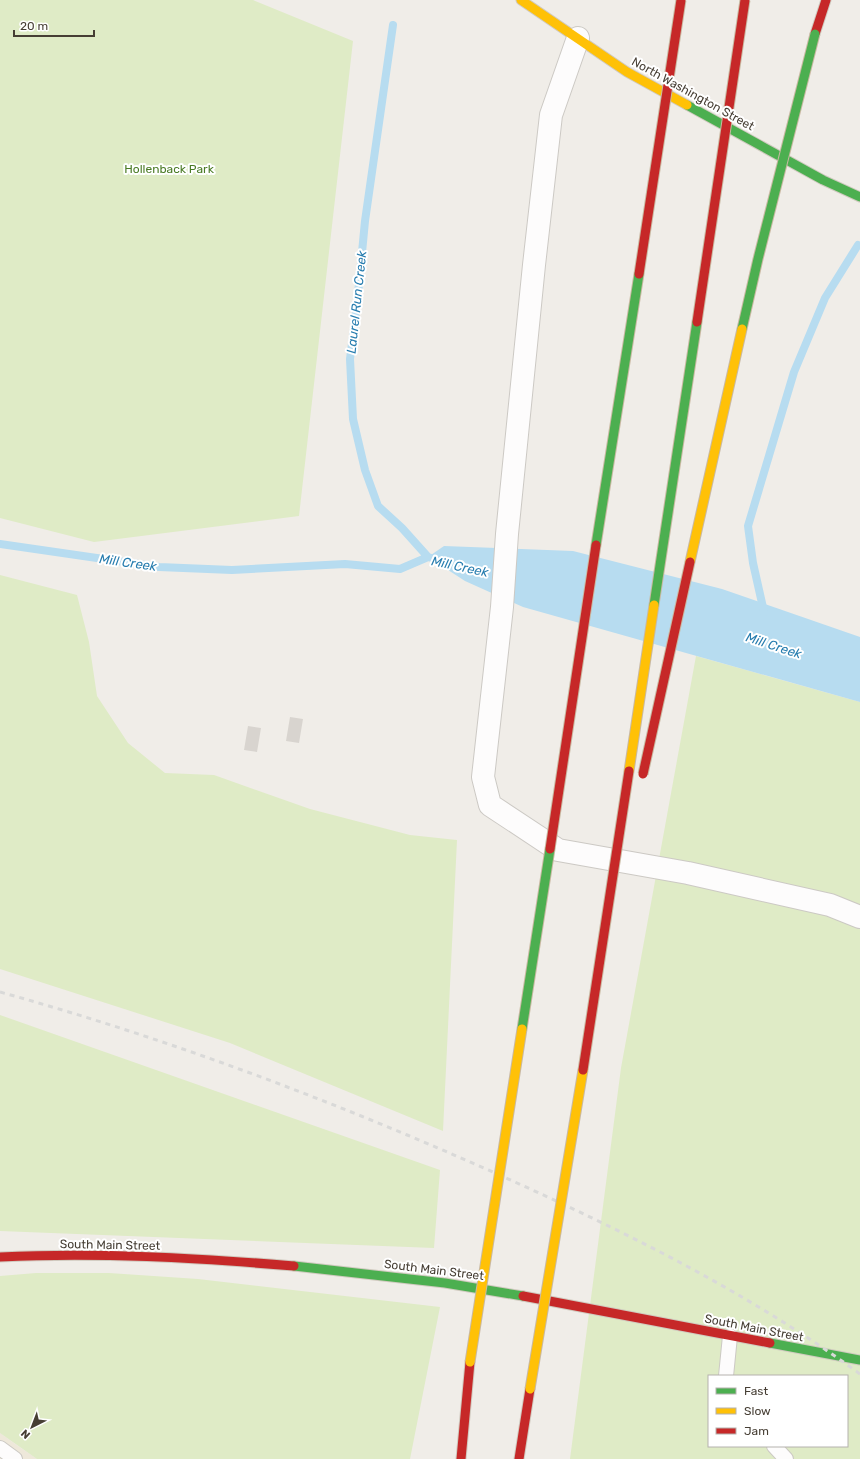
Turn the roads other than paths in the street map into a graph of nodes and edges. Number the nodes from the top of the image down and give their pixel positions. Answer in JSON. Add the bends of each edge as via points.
{"nodes":[{"id":1,"x":521,"y":0,"type":"edge"},
{"id":2,"x":681,"y":0,"type":"edge"},
{"id":3,"x":745,"y":0,"type":"edge"},
{"id":4,"x":826,"y":0,"type":"edge"},
{"id":5,"x":578,"y":38,"type":"junction"},
{"id":6,"x":860,"y":196,"type":"edge"},
{"id":7,"x":641,"y":780,"type":"dead end"},
{"id":8,"x":629,"y":834,"type":"dead end"},
{"id":9,"x":860,"y":917,"type":"edge"},
{"id":10,"x":601,"y":958,"type":"junction"},
{"id":11,"x":0,"y":1257,"type":"edge"},
{"id":12,"x":730,"y":1336,"type":"junction"},
{"id":13,"x":860,"y":1360,"type":"edge"},
{"id":14,"x":726,"y":1375,"type":"edge"},
{"id":15,"x":466,"y":1382,"type":"junction"},
{"id":16,"x":530,"y":1389,"type":"junction"},
{"id":17,"x":775,"y":1447,"type":"edge"},
{"id":18,"x":0,"y":1448,"type":"edge"},
{"id":19,"x":15,"y":1459,"type":"edge"},
{"id":20,"x":454,"y":1459,"type":"edge"},
{"id":21,"x":461,"y":1459,"type":"edge"},
{"id":22,"x":519,"y":1459,"type":"edge"},
{"id":23,"x":525,"y":1459,"type":"edge"},
{"id":24,"x":786,"y":1459,"type":"edge"}],
"edges":[{"from":1,"to":5,"type":"main road","name":"North Washington Street"},
{"from":2,"to":15,"type":"main road","bridge":true},
{"from":3,"to":10,"type":"main road","bridge":true},
{"from":4,"to":7,"type":"main road","bridge":true,"via":[[758,258]]},
{"from":5,"to":6,"type":"main road","name":"North Washington Street","via":[[628,72],[823,180]]},
{"from":5,"to":9,"type":"street","via":[[551,115],[483,777],[490,805],[558,850],[688,873],[830,905]]},
{"from":8,"to":10,"type":"main road","bridge":true},
{"from":10,"to":16,"type":"main road","bridge":true},
{"from":11,"to":12,"type":"main road","name":"South Main Street","via":[[119,1255],[315,1267],[483,1288]]},
{"from":12,"to":13,"type":"main road","name":"South Main Street"},
{"from":12,"to":14,"type":"lane"},
{"from":15,"to":20,"type":"main road"},
{"from":15,"to":21,"type":"main road"},
{"from":16,"to":22,"type":"main road"},
{"from":16,"to":23,"type":"main road"},
{"from":17,"to":24,"type":"lane"},
{"from":18,"to":19,"type":"lane"}]}
